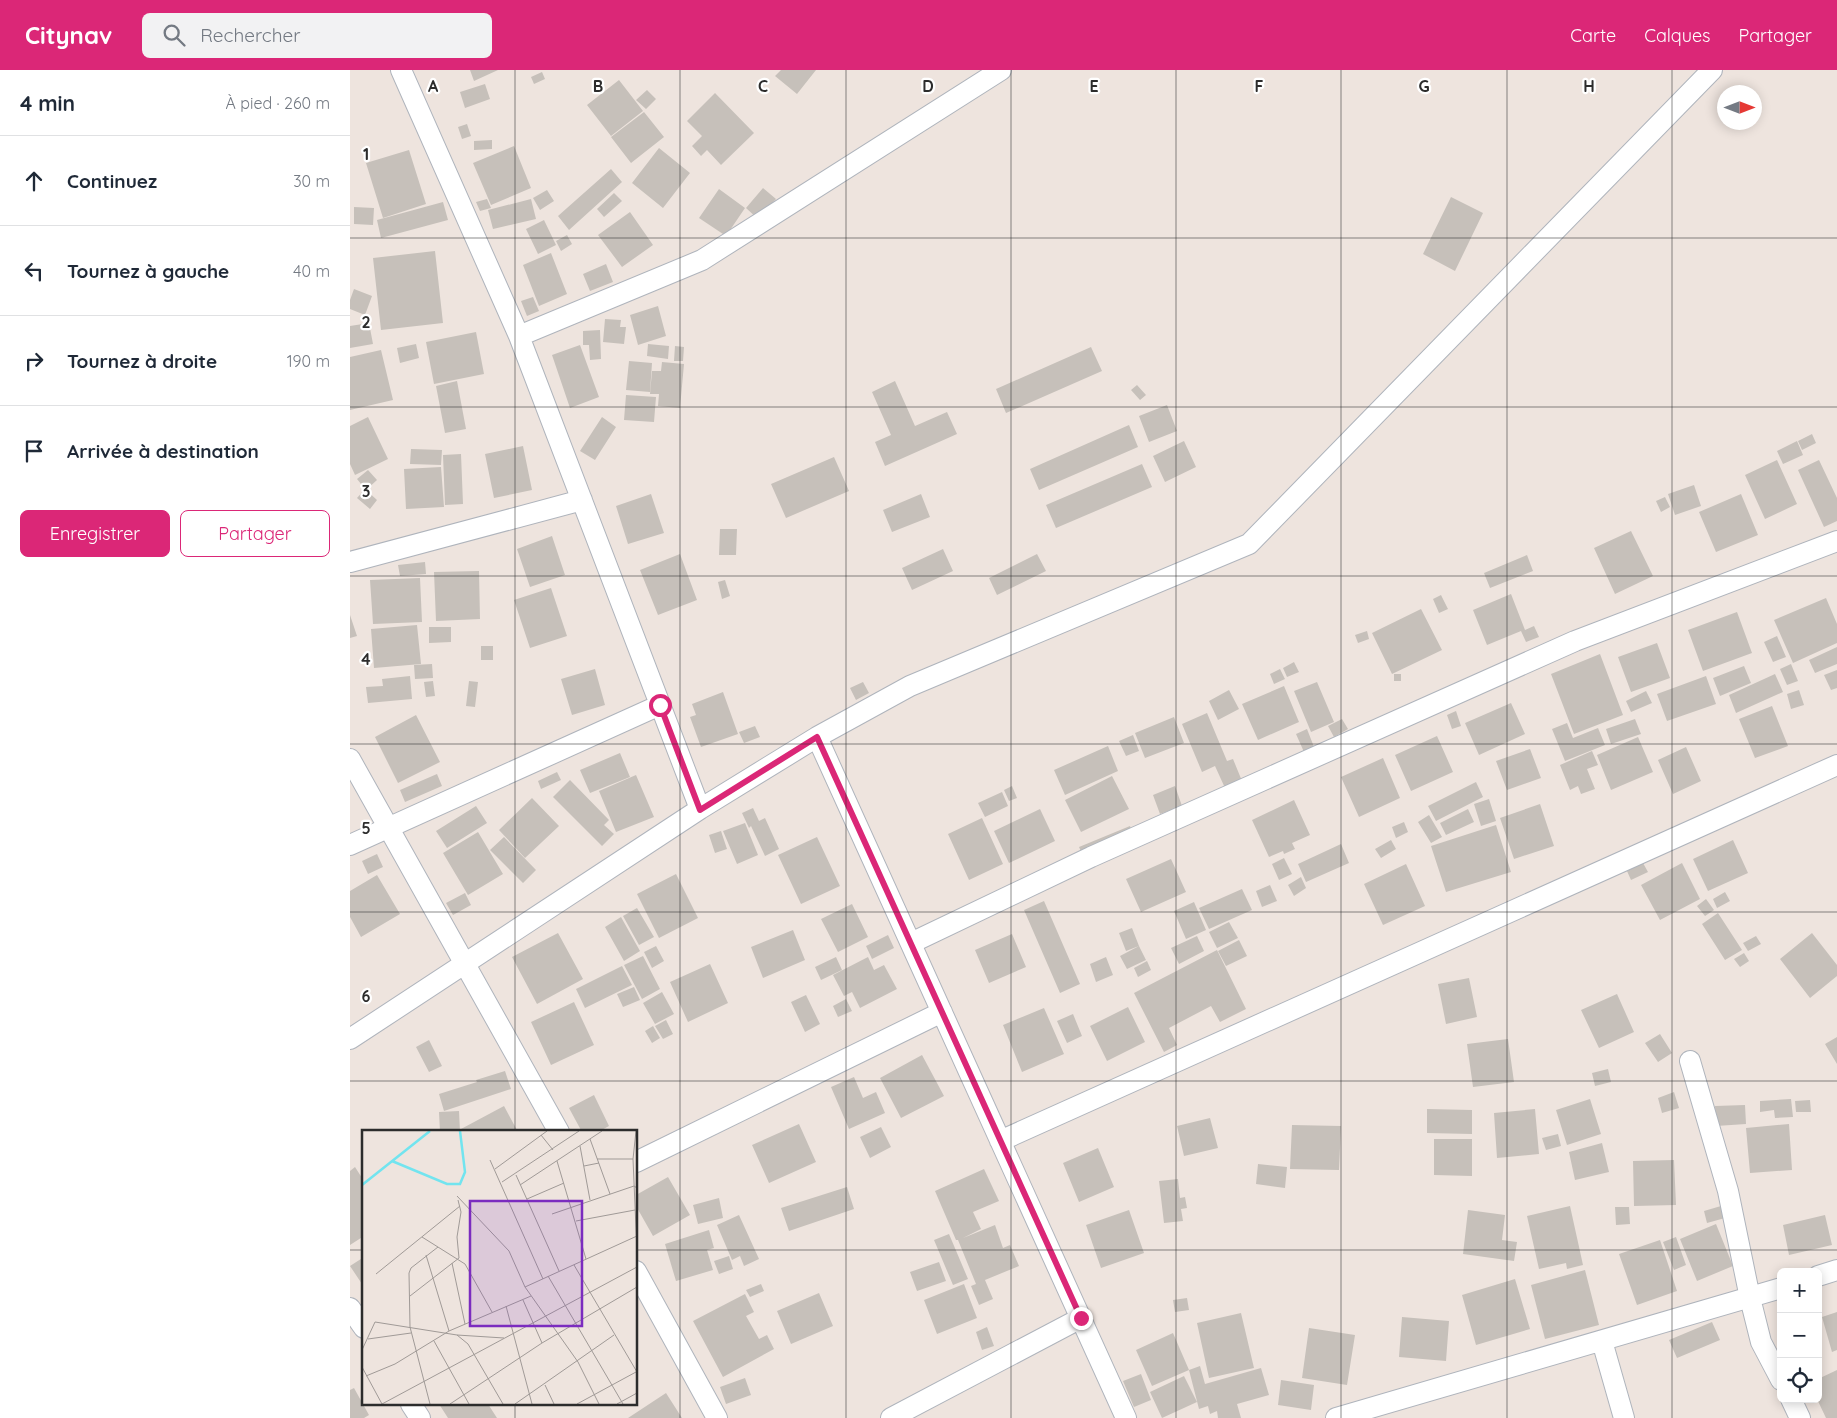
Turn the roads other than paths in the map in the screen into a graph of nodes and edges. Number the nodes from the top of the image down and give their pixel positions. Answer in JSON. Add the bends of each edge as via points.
{"nodes":[{"id":1,"x":401,"y":70,"type":"edge"},
{"id":2,"x":1000,"y":70,"type":"edge"},
{"id":3,"x":1712,"y":70,"type":"edge"},
{"id":4,"x":519,"y":336,"type":"junction"},
{"id":5,"x":582,"y":500,"type":"junction"},
{"id":6,"x":1837,"y":541,"type":"edge"},
{"id":7,"x":350,"y":562,"type":"edge"},
{"id":8,"x":660,"y":705,"type":"junction"},
{"id":9,"x":817,"y":737,"type":"junction"},
{"id":10,"x":350,"y":759,"type":"edge"},
{"id":11,"x":1837,"y":765,"type":"edge"},
{"id":12,"x":700,"y":810,"type":"junction"},
{"id":13,"x":389,"y":828,"type":"junction"},
{"id":14,"x":350,"y":845,"type":"edge"},
{"id":15,"x":910,"y":943,"type":"junction"},
{"id":16,"x":465,"y":964,"type":"junction"},
{"id":17,"x":942,"y":1012,"type":"junction"},
{"id":18,"x":350,"y":1039,"type":"edge"},
{"id":19,"x":1690,"y":1061,"type":"dead end"},
{"id":20,"x":558,"y":1130,"type":"edge"},
{"id":21,"x":1000,"y":1141,"type":"junction"},
{"id":22,"x":638,"y":1161,"type":"edge"},
{"id":23,"x":1837,"y":1270,"type":"edge"},
{"id":24,"x":638,"y":1275,"type":"edge"},
{"id":25,"x":1822,"y":1275,"type":"edge"},
{"id":26,"x":1777,"y":1289,"type":"edge"},
{"id":27,"x":1750,"y":1298,"type":"junction"},
{"id":28,"x":350,"y":1308,"type":"edge"},
{"id":29,"x":1081,"y":1318,"type":"junction"},
{"id":30,"x":362,"y":1326,"type":"edge"},
{"id":31,"x":362,"y":1330,"type":"edge"},
{"id":32,"x":350,"y":1339,"type":"edge"},
{"id":33,"x":1602,"y":1341,"type":"junction"},
{"id":34,"x":1777,"y":1372,"type":"edge"},
{"id":35,"x":1793,"y":1403,"type":"edge"},
{"id":36,"x":412,"y":1406,"type":"edge"},
{"id":37,"x":420,"y":1418,"type":"edge"},
{"id":38,"x":717,"y":1418,"type":"edge"},
{"id":39,"x":891,"y":1418,"type":"edge"},
{"id":40,"x":1126,"y":1418,"type":"edge"},
{"id":41,"x":1336,"y":1418,"type":"edge"},
{"id":42,"x":1624,"y":1418,"type":"edge"},
{"id":43,"x":1800,"y":1418,"type":"edge"}],
"edges":[{"from":1,"to":4,"type":"street"},
{"from":2,"to":4,"type":"street","via":[[702,260]]},
{"from":3,"to":9,"type":"street","via":[[1249,544],[910,686]]},
{"from":4,"to":5,"type":"street"},
{"from":5,"to":7,"type":"street"},
{"from":5,"to":8,"type":"street"},
{"from":6,"to":15,"type":"street","via":[[1576,641],[1091,857]]},
{"from":8,"to":12,"type":"street"},
{"from":8,"to":13,"type":"street"},
{"from":9,"to":12,"type":"street"},
{"from":9,"to":15,"type":"street"},
{"from":10,"to":13,"type":"street"},
{"from":11,"to":21,"type":"street"},
{"from":12,"to":16,"type":"street"},
{"from":13,"to":14,"type":"street"},
{"from":13,"to":16,"type":"street"},
{"from":15,"to":17,"type":"street"},
{"from":16,"to":18,"type":"street"},
{"from":16,"to":20,"type":"street"},
{"from":17,"to":21,"type":"street"},
{"from":17,"to":22,"type":"street"},
{"from":19,"to":27,"type":"street","via":[[1728,1191]]},
{"from":21,"to":29,"type":"street"},
{"from":23,"to":25,"type":"street"},
{"from":24,"to":38,"type":"street"},
{"from":26,"to":27,"type":"street"},
{"from":27,"to":33,"type":"street"},
{"from":27,"to":34,"type":"street","via":[[1761,1342]]},
{"from":28,"to":30,"type":"street"},
{"from":29,"to":39,"type":"street"},
{"from":29,"to":40,"type":"street"},
{"from":31,"to":32,"type":"street"},
{"from":33,"to":41,"type":"street"},
{"from":33,"to":42,"type":"street"},
{"from":35,"to":43,"type":"street"},
{"from":36,"to":37,"type":"street"}]}
